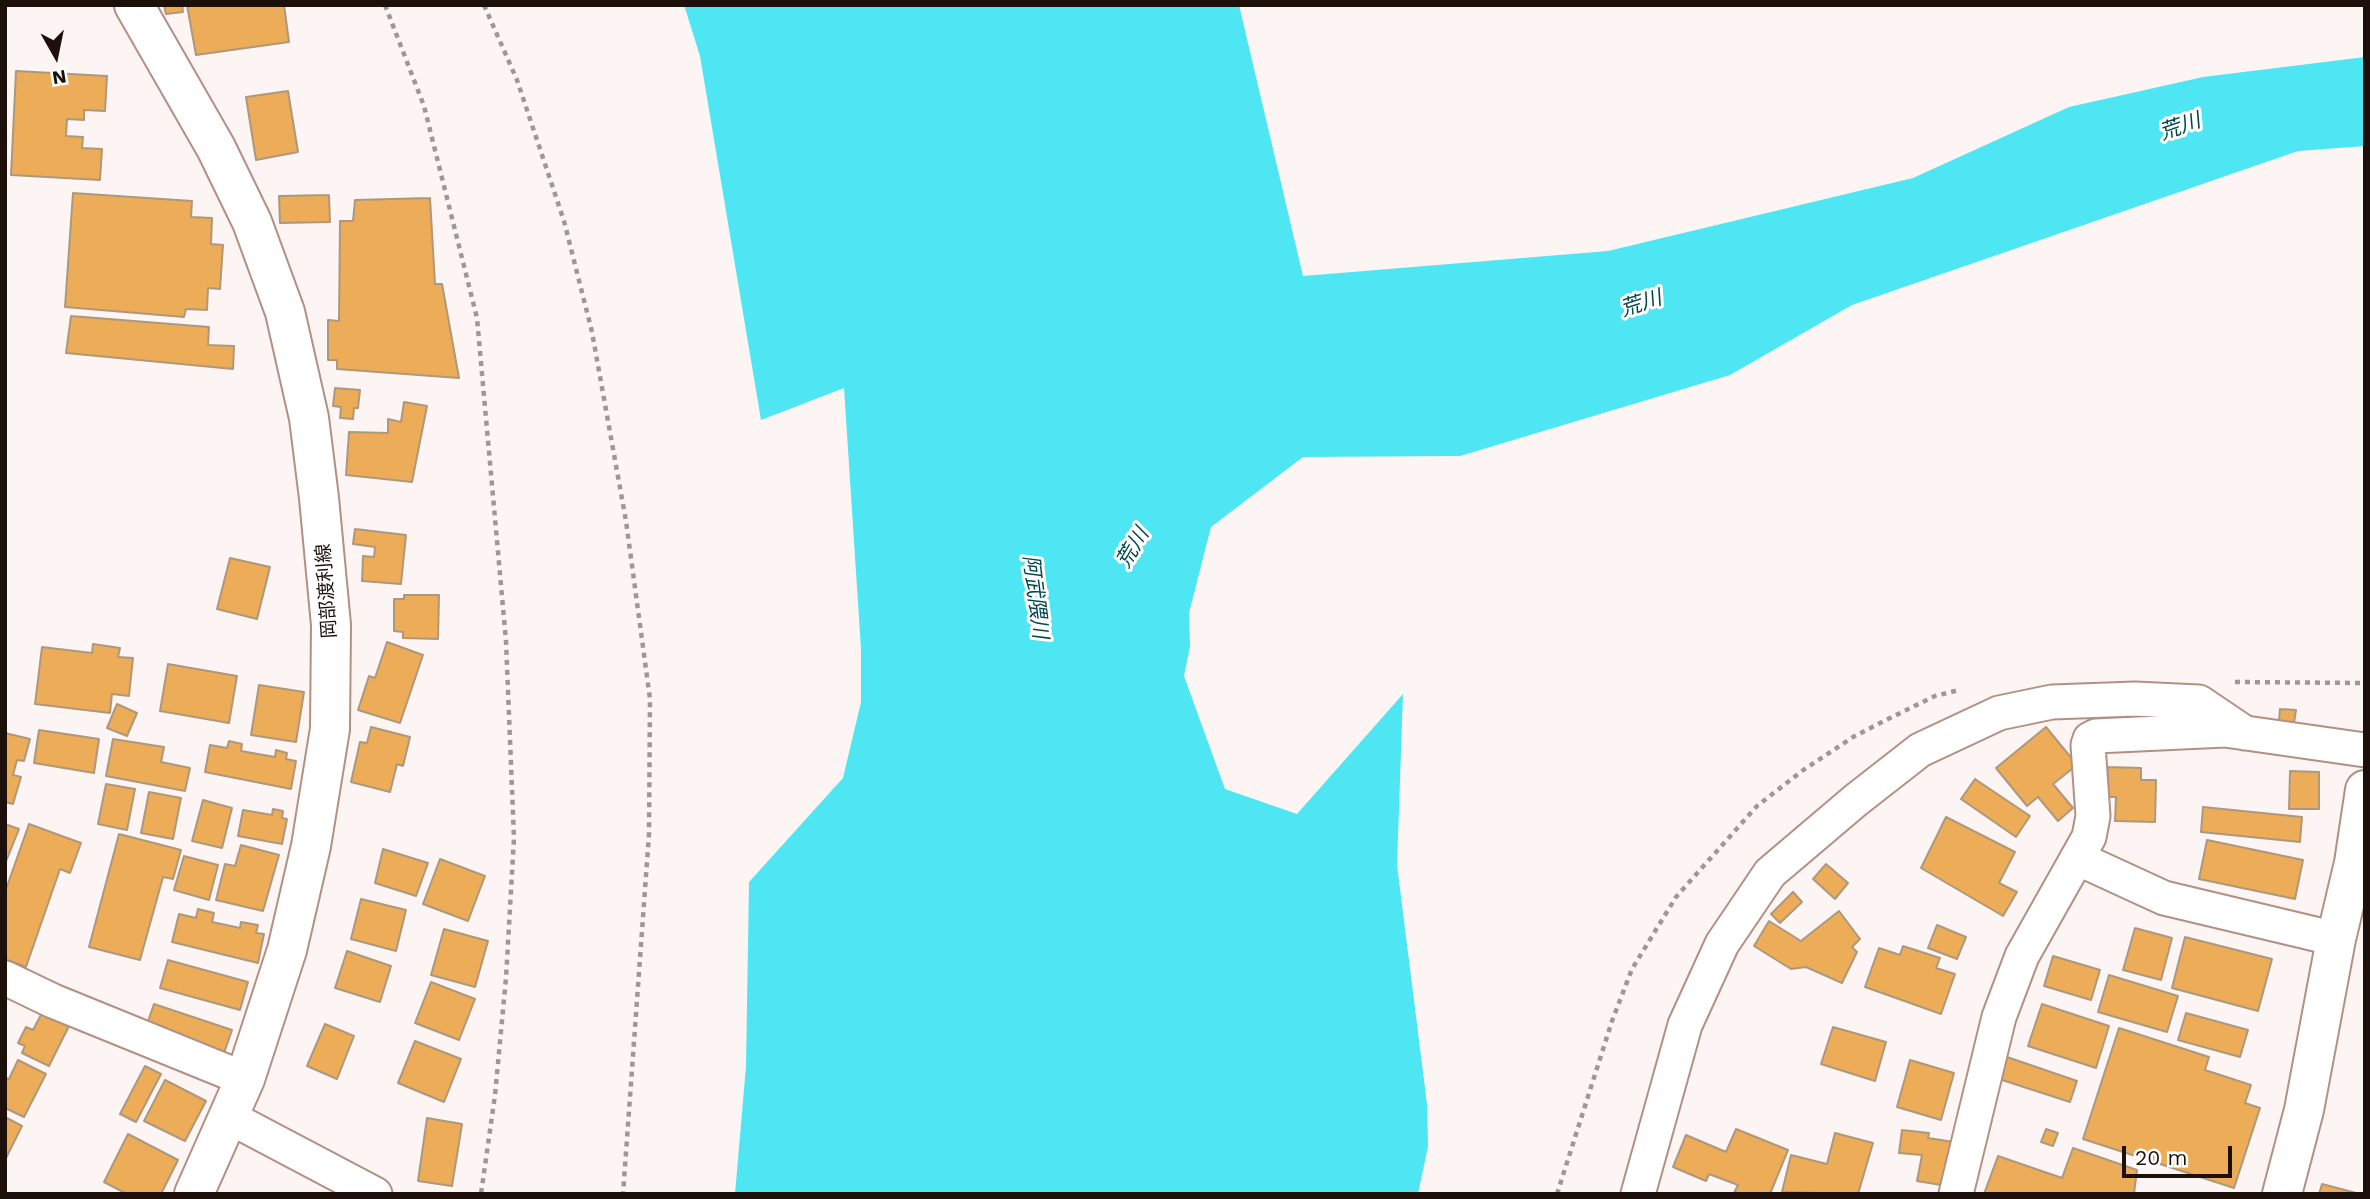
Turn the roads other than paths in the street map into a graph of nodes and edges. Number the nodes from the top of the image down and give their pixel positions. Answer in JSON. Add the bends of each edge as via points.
{"nodes":[{"id":1,"x":134,"y":5,"type":"edge"},
{"id":2,"x":2245,"y":733,"type":"junction"},
{"id":3,"x":2365,"y":750,"type":"edge"},
{"id":4,"x":2365,"y":790,"type":"edge"},
{"id":5,"x":2077,"y":858,"type":"junction"},
{"id":6,"x":2336,"y":939,"type":"junction"},
{"id":7,"x":5,"y":978,"type":"edge"},
{"id":8,"x":245,"y":1079,"type":"junction"},
{"id":9,"x":229,"y":1117,"type":"junction"},
{"id":10,"x":194,"y":1194,"type":"edge"},
{"id":11,"x":375,"y":1194,"type":"edge"},
{"id":12,"x":1638,"y":1194,"type":"edge"},
{"id":13,"x":1956,"y":1194,"type":"edge"},
{"id":14,"x":2281,"y":1194,"type":"edge"}],
"edges":[{"from":1,"to":8,"type":"main road","name":"岡部渡利線","via":[[216,148],[252,222],[285,312],[309,418],[319,498],[331,625],[330,729],[311,846],[287,950]]},
{"from":2,"to":3,"type":"street"},
{"from":2,"to":5,"type":"street","via":[[2225,730],[2090,739],[2093,816],[2089,837]]},
{"from":2,"to":12,"type":"street","via":[[2199,702],[2052,702],[1999,713],[1920,750],[1770,873],[1722,944],[1685,1025]]},
{"from":4,"to":6,"type":"main road"},
{"from":5,"to":6,"type":"street","via":[[2164,898]]},
{"from":5,"to":13,"type":"street","via":[[2022,956],[2004,1005]]},
{"from":6,"to":14,"type":"main road","via":[[2304,1110]]},
{"from":7,"to":8,"type":"street"},
{"from":8,"to":9,"type":"main road","name":"岡部渡利線"},
{"from":9,"to":10,"type":"main road","name":"岡部渡利線"},
{"from":9,"to":11,"type":"street"}]}
